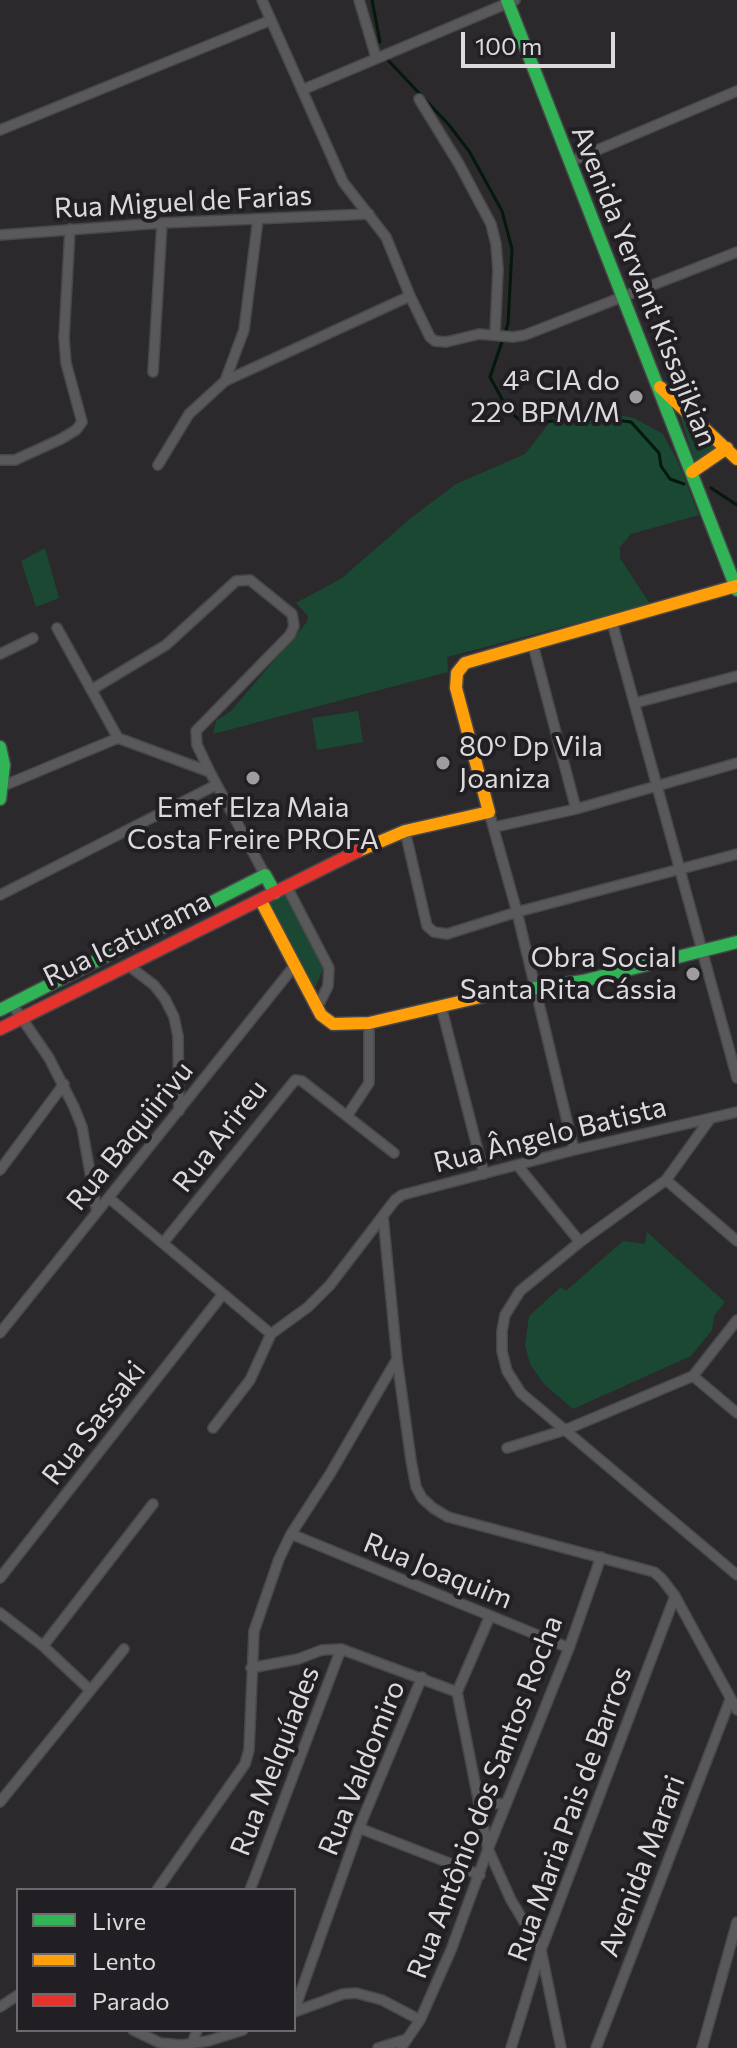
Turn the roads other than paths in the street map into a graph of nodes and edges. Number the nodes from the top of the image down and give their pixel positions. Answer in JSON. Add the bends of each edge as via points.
{"nodes":[{"id":1,"x":262,"y":0,"type":"edge"},
{"id":2,"x":359,"y":0,"type":"edge"},
{"id":3,"x":510,"y":1,"type":"edge"},
{"id":4,"x":271,"y":20,"type":"junction"},
{"id":5,"x":376,"y":57,"type":"junction"},
{"id":6,"x":302,"y":90,"type":"junction"},
{"id":7,"x":737,"y":91,"type":"edge"},
{"id":8,"x":419,"y":99,"type":"dead end"},
{"id":9,"x":0,"y":130,"type":"edge"},
{"id":10,"x":569,"y":162,"type":"junction"},
{"id":11,"x":369,"y":214,"type":"junction"},
{"id":12,"x":258,"y":219,"type":"junction"},
{"id":13,"x":162,"y":223,"type":"junction"},
{"id":14,"x":70,"y":229,"type":"junction"},
{"id":15,"x":0,"y":235,"type":"edge"},
{"id":16,"x":737,"y":252,"type":"edge"},
{"id":17,"x":410,"y":296,"type":"junction"},
{"id":18,"x":622,"y":296,"type":"junction"},
{"id":19,"x":498,"y":336,"type":"junction"},
{"id":20,"x":153,"y":372,"type":"dead end"},
{"id":21,"x":225,"y":381,"type":"junction"},
{"id":22,"x":658,"y":384,"type":"junction"},
{"id":23,"x":727,"y":448,"type":"junction"},
{"id":24,"x":737,"y":459,"type":"edge"},
{"id":25,"x":0,"y":460,"type":"edge"},
{"id":26,"x":158,"y":465,"type":"dead end"},
{"id":27,"x":692,"y":472,"type":"junction"},
{"id":28,"x":736,"y":588,"type":"edge"},
{"id":29,"x":612,"y":622,"type":"junction"},
{"id":30,"x":57,"y":628,"type":"dead end"},
{"id":31,"x":33,"y":638,"type":"dead end"},
{"id":32,"x":533,"y":645,"type":"junction"},
{"id":33,"x":0,"y":654,"type":"edge"},
{"id":34,"x":737,"y":676,"type":"edge"},
{"id":35,"x":91,"y":690,"type":"junction"},
{"id":36,"x":635,"y":703,"type":"junction"},
{"id":37,"x":118,"y":738,"type":"junction"},
{"id":38,"x":0,"y":747,"type":"edge"},
{"id":39,"x":737,"y":763,"type":"edge"},
{"id":40,"x":210,"y":772,"type":"junction"},
{"id":41,"x":216,"y":785,"type":"junction"},
{"id":42,"x":656,"y":787,"type":"junction"},
{"id":43,"x":2,"y":792,"type":"edge"},
{"id":44,"x":576,"y":809,"type":"junction"},
{"id":45,"x":489,"y":812,"type":"junction"},
{"id":46,"x":495,"y":827,"type":"junction"},
{"id":47,"x":405,"y":831,"type":"junction"},
{"id":48,"x":737,"y":854,"type":"edge"},
{"id":49,"x":681,"y":868,"type":"junction"},
{"id":50,"x":265,"y":875,"type":"junction"},
{"id":51,"x":287,"y":887,"type":"junction"},
{"id":52,"x":275,"y":893,"type":"junction"},
{"id":53,"x":0,"y":895,"type":"edge"},
{"id":54,"x":261,"y":901,"type":"junction"},
{"id":55,"x":517,"y":912,"type":"junction"},
{"id":56,"x":737,"y":942,"type":"edge"},
{"id":57,"x":704,"y":951,"type":"junction"},
{"id":58,"x":295,"y":965,"type":"junction"},
{"id":59,"x":129,"y":966,"type":"junction"},
{"id":60,"x":535,"y":988,"type":"junction"},
{"id":61,"x":12,"y":1004,"type":"junction"},
{"id":62,"x":441,"y":1006,"type":"junction"},
{"id":63,"x":317,"y":1008,"type":"junction"},
{"id":64,"x":0,"y":1010,"type":"edge"},
{"id":65,"x":21,"y":1018,"type":"junction"},
{"id":66,"x":369,"y":1023,"type":"junction"},
{"id":67,"x":737,"y":1025,"type":"edge"},
{"id":68,"x":0,"y":1029,"type":"edge"},
{"id":69,"x":723,"y":1029,"type":"junction"},
{"id":70,"x":737,"y":1078,"type":"edge"},
{"id":71,"x":64,"y":1084,"type":"junction"},
{"id":72,"x":179,"y":1111,"type":"junction"},
{"id":73,"x":737,"y":1112,"type":"edge"},
{"id":74,"x":347,"y":1116,"type":"junction"},
{"id":75,"x":711,"y":1119,"type":"junction"},
{"id":76,"x":574,"y":1150,"type":"junction"},
{"id":77,"x":394,"y":1153,"type":"dead end"},
{"id":78,"x":518,"y":1166,"type":"junction"},
{"id":79,"x":0,"y":1170,"type":"edge"},
{"id":80,"x":484,"y":1174,"type":"junction"},
{"id":81,"x":666,"y":1180,"type":"junction"},
{"id":82,"x":109,"y":1198,"type":"junction"},
{"id":83,"x":97,"y":1212,"type":"junction"},
{"id":84,"x":383,"y":1216,"type":"junction"},
{"id":85,"x":737,"y":1241,"type":"edge"},
{"id":86,"x":580,"y":1242,"type":"junction"},
{"id":87,"x":163,"y":1243,"type":"junction"},
{"id":88,"x":223,"y":1294,"type":"junction"},
{"id":89,"x":737,"y":1320,"type":"edge"},
{"id":90,"x":0,"y":1333,"type":"edge"},
{"id":91,"x":271,"y":1334,"type":"junction"},
{"id":92,"x":397,"y":1359,"type":"junction"},
{"id":93,"x":693,"y":1376,"type":"junction"},
{"id":94,"x":737,"y":1413,"type":"edge"},
{"id":95,"x":213,"y":1428,"type":"dead end"},
{"id":96,"x":565,"y":1430,"type":"junction"},
{"id":97,"x":507,"y":1448,"type":"dead end"},
{"id":98,"x":153,"y":1504,"type":"dead end"},
{"id":99,"x":291,"y":1534,"type":"junction"},
{"id":100,"x":601,"y":1557,"type":"junction"},
{"id":101,"x":737,"y":1575,"type":"edge"},
{"id":102,"x":0,"y":1578,"type":"edge"},
{"id":103,"x":675,"y":1596,"type":"junction"},
{"id":104,"x":0,"y":1613,"type":"edge"},
{"id":105,"x":490,"y":1616,"type":"junction"},
{"id":106,"x":43,"y":1646,"type":"junction"},
{"id":107,"x":569,"y":1648,"type":"junction"},
{"id":108,"x":124,"y":1649,"type":"dead end"},
{"id":109,"x":341,"y":1649,"type":"junction"},
{"id":110,"x":251,"y":1668,"type":"junction"},
{"id":111,"x":422,"y":1677,"type":"junction"},
{"id":112,"x":90,"y":1690,"type":"junction"},
{"id":113,"x":457,"y":1692,"type":"junction"},
{"id":114,"x":730,"y":1700,"type":"junction"},
{"id":115,"x":737,"y":1710,"type":"edge"},
{"id":116,"x":0,"y":1802,"type":"edge"},
{"id":117,"x":479,"y":1803,"type":"junction"},
{"id":118,"x":506,"y":1804,"type":"junction"},
{"id":119,"x":359,"y":1828,"type":"junction"},
{"id":120,"x":488,"y":1849,"type":"junction"},
{"id":121,"x":480,"y":1875,"type":"junction"},
{"id":122,"x":158,"y":1888,"type":"edge"},
{"id":123,"x":251,"y":1888,"type":"edge"},
{"id":124,"x":737,"y":1922,"type":"edge"},
{"id":125,"x":541,"y":1950,"type":"junction"},
{"id":126,"x":296,"y":2005,"type":"edge"},
{"id":127,"x":296,"y":2010,"type":"edge"},
{"id":128,"x":420,"y":2020,"type":"junction"},
{"id":129,"x":137,"y":2032,"type":"edge"},
{"id":130,"x":196,"y":2032,"type":"edge"},
{"id":131,"x":236,"y":2032,"type":"edge"},
{"id":132,"x":407,"y":2039,"type":"junction"},
{"id":133,"x":192,"y":2044,"type":"junction"},
{"id":134,"x":378,"y":2048,"type":"edge"},
{"id":135,"x":401,"y":2048,"type":"edge"},
{"id":136,"x":511,"y":2048,"type":"edge"},
{"id":137,"x":561,"y":2048,"type":"edge"},
{"id":138,"x":596,"y":2048,"type":"edge"},
{"id":139,"x":702,"y":2048,"type":"edge"}],
"edges":[{"from":1,"to":4,"type":"street"},
{"from":2,"to":5,"type":"street"},
{"from":3,"to":5,"type":"street"},
{"from":3,"to":10,"type":"street","name":"Avenida Yervant Kissajikian"},
{"from":4,"to":6,"type":"street"},
{"from":4,"to":9,"type":"street"},
{"from":5,"to":6,"type":"street"},
{"from":6,"to":11,"type":"street","via":[[343,182]]},
{"from":7,"to":10,"type":"street"},
{"from":8,"to":19,"type":"street","via":[[491,224],[498,269]]},
{"from":10,"to":18,"type":"street","name":"Avenida Yervant Kissajikian"},
{"from":11,"to":12,"type":"street","name":"Rua Miguel de Farias"},
{"from":11,"to":17,"type":"street","via":[[386,237]]},
{"from":12,"to":13,"type":"street","name":"Rua Miguel de Farias"},
{"from":12,"to":21,"type":"street","via":[[244,330]]},
{"from":13,"to":14,"type":"street","name":"Rua Miguel de Farias"},
{"from":13,"to":20,"type":"street"},
{"from":14,"to":15,"type":"street","name":"Rua Miguel de Farias"},
{"from":14,"to":25,"type":"street","via":[[64,338],[82,422],[61,439],[15,460]]},
{"from":16,"to":18,"type":"street"},
{"from":17,"to":19,"type":"street","via":[[430,337],[446,342],[479,334]]},
{"from":17,"to":21,"type":"street"},
{"from":18,"to":19,"type":"street","via":[[525,335]]},
{"from":18,"to":22,"type":"street","name":"Avenida Yervant Kissajikian"},
{"from":21,"to":26,"type":"street","via":[[189,414]]},
{"from":22,"to":23,"type":"street"},
{"from":22,"to":27,"type":"street","name":"Avenida Yervant Kissajikian"},
{"from":23,"to":24,"type":"street"},
{"from":23,"to":27,"type":"street"},
{"from":27,"to":28,"type":"street","name":"Avenida Yervant Kissajikian"},
{"from":28,"to":29,"type":"street"},
{"from":29,"to":32,"type":"street"},
{"from":29,"to":36,"type":"street"},
{"from":30,"to":35,"type":"street"},
{"from":31,"to":33,"type":"street"},
{"from":32,"to":44,"type":"street"},
{"from":32,"to":45,"type":"street","via":[[458,669],[456,688]]},
{"from":34,"to":36,"type":"street"},
{"from":35,"to":37,"type":"street"},
{"from":35,"to":40,"type":"street","via":[[166,645],[236,581],[250,580],[292,614],[294,626],[196,731]]},
{"from":36,"to":42,"type":"street"},
{"from":37,"to":40,"type":"street"},
{"from":37,"to":43,"type":"street"},
{"from":38,"to":43,"type":"street"},
{"from":39,"to":42,"type":"street"},
{"from":40,"to":41,"type":"street"},
{"from":41,"to":50,"type":"street"},
{"from":41,"to":53,"type":"street"},
{"from":42,"to":44,"type":"street"},
{"from":42,"to":49,"type":"street"},
{"from":44,"to":46,"type":"street"},
{"from":45,"to":46,"type":"street"},
{"from":45,"to":47,"type":"street","name":"Rua Icaturama"},
{"from":46,"to":55,"type":"street"},
{"from":47,"to":51,"type":"street","name":"Rua Icaturama"},
{"from":47,"to":55,"type":"street","via":[[431,930],[461,932]]},
{"from":48,"to":49,"type":"street"},
{"from":49,"to":55,"type":"street"},
{"from":49,"to":57,"type":"street"},
{"from":50,"to":52,"type":"street"},
{"from":50,"to":61,"type":"street","name":"Rua Icaturama"},
{"from":51,"to":52,"type":"street","name":"Rua Icaturama"},
{"from":51,"to":63,"type":"street","via":[[329,968],[328,986]]},
{"from":52,"to":54,"type":"street","name":"Rua Icaturama"},
{"from":54,"to":58,"type":"street"},
{"from":54,"to":59,"type":"street","name":"Rua Icaturama"},
{"from":55,"to":60,"type":"street"},
{"from":56,"to":57,"type":"street"},
{"from":57,"to":60,"type":"street"},
{"from":57,"to":69,"type":"street"},
{"from":58,"to":63,"type":"street"},
{"from":58,"to":72,"type":"street","name":"Rua Baquiirivu"},
{"from":59,"to":65,"type":"street","name":"Rua Icaturama"},
{"from":59,"to":72,"type":"street","via":[[154,985],[174,1017]]},
{"from":60,"to":62,"type":"street"},
{"from":60,"to":76,"type":"street"},
{"from":61,"to":64,"type":"street","name":"Rua Icaturama"},
{"from":61,"to":65,"type":"street"},
{"from":62,"to":66,"type":"street"},
{"from":62,"to":80,"type":"street"},
{"from":63,"to":66,"type":"street","via":[[333,1024]]},
{"from":65,"to":68,"type":"street","name":"Rua Icaturama"},
{"from":65,"to":71,"type":"street"},
{"from":66,"to":74,"type":"street","via":[[369,1083]]},
{"from":67,"to":69,"type":"street"},
{"from":69,"to":70,"type":"street"},
{"from":71,"to":79,"type":"street"},
{"from":71,"to":83,"type":"street","via":[[82,1127]]},
{"from":72,"to":82,"type":"street","name":"Rua Baquiirivu"},
{"from":73,"to":75,"type":"street","name":"Rua Ângelo Batista"},
{"from":74,"to":77,"type":"street","name":"Rua Arireu"},
{"from":74,"to":87,"type":"street","name":"Rua Arireu","via":[[302,1081],[291,1082]]},
{"from":75,"to":76,"type":"street","name":"Rua Ângelo Batista"},
{"from":75,"to":81,"type":"street"},
{"from":76,"to":78,"type":"street","name":"Rua Ângelo Batista"},
{"from":78,"to":80,"type":"street","name":"Rua Ângelo Batista"},
{"from":78,"to":86,"type":"street"},
{"from":80,"to":84,"type":"street","name":"Rua Ângelo Batista","via":[[402,1195]]},
{"from":81,"to":85,"type":"street"},
{"from":81,"to":86,"type":"street"},
{"from":82,"to":83,"type":"street","name":"Rua Baquiirivu"},
{"from":82,"to":87,"type":"street"},
{"from":83,"to":90,"type":"street","name":"Rua Baquiirivu"},
{"from":84,"to":91,"type":"street","name":"Rua Ângelo Batista","via":[[321,1295]]},
{"from":84,"to":92,"type":"street"},
{"from":86,"to":96,"type":"street","via":[[520,1291],[502,1331],[506,1367],[521,1393]]},
{"from":87,"to":88,"type":"street"},
{"from":88,"to":91,"type":"street"},
{"from":88,"to":102,"type":"street","name":"Rua Sassaki"},
{"from":89,"to":93,"type":"street"},
{"from":91,"to":95,"type":"street","via":[[250,1380]]},
{"from":92,"to":99,"type":"street"},
{"from":92,"to":100,"type":"street","via":[[422,1498],[448,1517]]},
{"from":93,"to":94,"type":"street"},
{"from":93,"to":96,"type":"street"},
{"from":96,"to":97,"type":"street"},
{"from":96,"to":101,"type":"street"},
{"from":98,"to":106,"type":"street"},
{"from":99,"to":105,"type":"street","name":"Rua Joaquim"},
{"from":99,"to":110,"type":"street","via":[[254,1631]]},
{"from":100,"to":103,"type":"street","via":[[654,1572]]},
{"from":100,"to":107,"type":"street","name":"Rua Antônio dos Santos Rocha"},
{"from":103,"to":114,"type":"street"},
{"from":103,"to":125,"type":"street","name":"Rua Maria Pais de Barros"},
{"from":104,"to":106,"type":"street"},
{"from":105,"to":107,"type":"street","name":"Rua Joaquim"},
{"from":105,"to":113,"type":"street"},
{"from":106,"to":112,"type":"street"},
{"from":107,"to":118,"type":"street","name":"Rua Antônio dos Santos Rocha"},
{"from":108,"to":112,"type":"street"},
{"from":109,"to":110,"type":"street"},
{"from":109,"to":111,"type":"street"},
{"from":109,"to":123,"type":"street","name":"Rua Melquíades"},
{"from":110,"to":122,"type":"street","via":[[245,1764]]},
{"from":111,"to":113,"type":"street"},
{"from":111,"to":119,"type":"street","name":"Rua Valdomiro"},
{"from":112,"to":116,"type":"street"},
{"from":113,"to":117,"type":"street"},
{"from":114,"to":115,"type":"street"},
{"from":114,"to":138,"type":"street","name":"Avenida Marari"},
{"from":117,"to":118,"type":"street"},
{"from":117,"to":120,"type":"street"},
{"from":118,"to":120,"type":"street","name":"Rua Antônio dos Santos Rocha"},
{"from":119,"to":121,"type":"street"},
{"from":119,"to":126,"type":"street","name":"Rua Valdomiro"},
{"from":120,"to":121,"type":"street","name":"Rua Antônio dos Santos Rocha"},
{"from":120,"to":125,"type":"street"},
{"from":121,"to":128,"type":"street","name":"Rua Antônio dos Santos Rocha"},
{"from":124,"to":139,"type":"street"},
{"from":125,"to":136,"type":"street","name":"Rua Maria Pais de Barros"},
{"from":125,"to":137,"type":"street"},
{"from":127,"to":128,"type":"street","via":[[356,1993]]},
{"from":128,"to":132,"type":"street","name":"Rua Antônio dos Santos Rocha"},
{"from":129,"to":133,"type":"street","via":[[160,2043]]},
{"from":130,"to":133,"type":"street"},
{"from":131,"to":133,"type":"street"},
{"from":132,"to":134,"type":"street"},
{"from":132,"to":135,"type":"street","name":"Rua Antônio dos Santos Rocha"}]}
